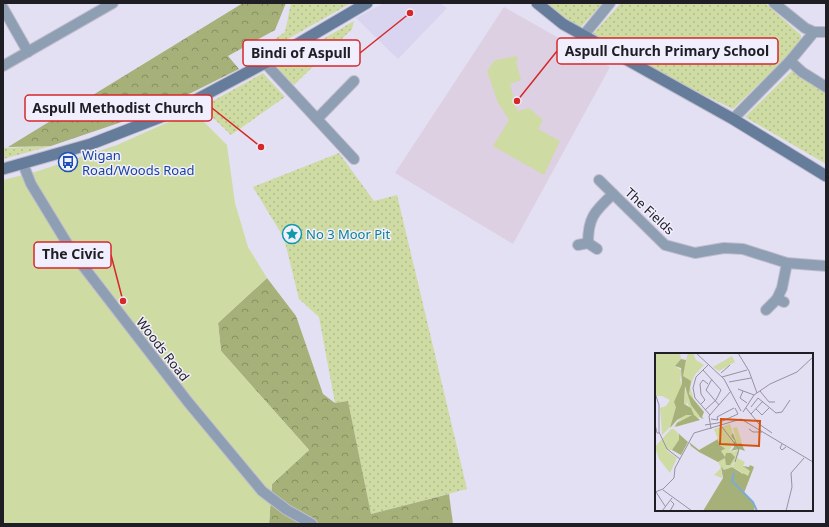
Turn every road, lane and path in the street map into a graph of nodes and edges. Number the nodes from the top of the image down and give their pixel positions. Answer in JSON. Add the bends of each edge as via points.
{"nodes":[{"id":1,"x":113,"y":3,"type":"edge"},
{"id":2,"x":536,"y":3,"type":"edge"},
{"id":3,"x":610,"y":3,"type":"edge"},
{"id":4,"x":774,"y":3,"type":"edge"},
{"id":5,"x":365,"y":4,"type":"edge"},
{"id":6,"x":3,"y":8,"type":"edge"},
{"id":7,"x":814,"y":32,"type":"junction"},
{"id":8,"x":826,"y":32,"type":"edge"},
{"id":9,"x":583,"y":36,"type":"junction"},
{"id":10,"x":28,"y":52,"type":"junction"},
{"id":11,"x":790,"y":61,"type":"junction"},
{"id":12,"x":265,"y":63,"type":"junction"},
{"id":13,"x":3,"y":66,"type":"edge"},
{"id":14,"x":354,"y":81,"type":"dead end"},
{"id":15,"x":826,"y":87,"type":"edge"},
{"id":16,"x":317,"y":119,"type":"junction"},
{"id":17,"x":733,"y":119,"type":"junction"},
{"id":18,"x":354,"y":159,"type":"dead end"},
{"id":19,"x":23,"y":164,"type":"junction"},
{"id":20,"x":3,"y":169,"type":"edge"},
{"id":21,"x":826,"y":176,"type":"edge"},
{"id":22,"x":599,"y":180,"type":"dead end"},
{"id":23,"x":613,"y":194,"type":"junction"},
{"id":24,"x":588,"y":242,"type":"junction"},
{"id":25,"x":578,"y":245,"type":"dead end"},
{"id":26,"x":597,"y":249,"type":"dead end"},
{"id":27,"x":787,"y":263,"type":"junction"},
{"id":28,"x":826,"y":266,"type":"edge"},
{"id":29,"x":766,"y":310,"type":"dead end"},
{"id":30,"x":312,"y":524,"type":"edge"}],
"edges":[{"from":1,"to":10,"type":"street"},
{"from":2,"to":9,"type":"main road"},
{"from":3,"to":9,"type":"street"},
{"from":4,"to":7,"type":"street"},
{"from":5,"to":12,"type":"main road"},
{"from":6,"to":10,"type":"street"},
{"from":7,"to":8,"type":"street"},
{"from":7,"to":11,"type":"street"},
{"from":9,"to":17,"type":"main road"},
{"from":10,"to":13,"type":"street"},
{"from":11,"to":15,"type":"street"},
{"from":11,"to":17,"type":"street"},
{"from":12,"to":16,"type":"street"},
{"from":12,"to":19,"type":"main road","via":[[171,113],[91,144]]},
{"from":14,"to":16,"type":"street"},
{"from":16,"to":18,"type":"street"},
{"from":17,"to":21,"type":"main road"},
{"from":19,"to":20,"type":"main road"},
{"from":19,"to":30,"type":"street","name":"Woods Road","via":[[31,184],[73,253],[188,402],[262,491]]},
{"from":22,"to":23,"type":"street","name":"The Fields"},
{"from":23,"to":24,"type":"street","name":"The Fields","via":[[598,208],[588,225]]},
{"from":23,"to":27,"type":"street","name":"The Fields","via":[[664,245],[695,253],[724,248],[743,249]]},
{"from":24,"to":25,"type":"street"},
{"from":24,"to":26,"type":"street"},
{"from":27,"to":28,"type":"street","name":"The Fields"},
{"from":27,"to":29,"type":"street","via":[[780,300]]}]}
